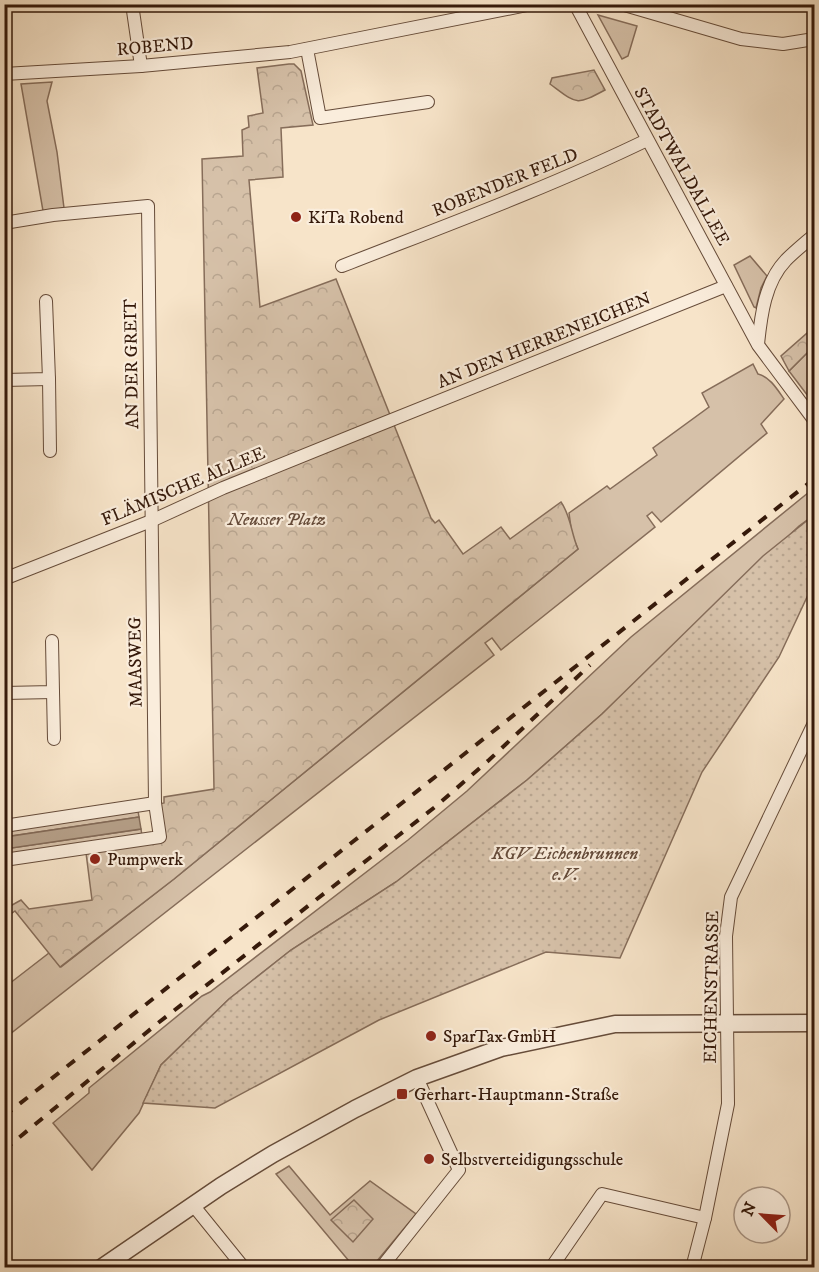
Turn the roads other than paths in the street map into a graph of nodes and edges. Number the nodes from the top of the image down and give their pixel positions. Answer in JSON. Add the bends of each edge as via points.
{"nodes":[{"id":1,"x":132,"y":4,"type":"edge"},
{"id":2,"x":532,"y":4,"type":"edge"},
{"id":3,"x":575,"y":4,"type":"edge"},
{"id":4,"x":621,"y":4,"type":"edge"},
{"id":5,"x":814,"y":39,"type":"edge"},
{"id":6,"x":307,"y":49,"type":"junction"},
{"id":7,"x":141,"y":66,"type":"junction"},
{"id":8,"x":4,"y":74,"type":"edge"},
{"id":9,"x":428,"y":102,"type":"dead end"},
{"id":10,"x":647,"y":140,"type":"junction"},
{"id":11,"x":4,"y":223,"type":"edge"},
{"id":12,"x":814,"y":235,"type":"edge"},
{"id":13,"x":342,"y":266,"type":"dead end"},
{"id":14,"x":726,"y":286,"type":"junction"},
{"id":15,"x":46,"y":301,"type":"dead end"},
{"id":16,"x":758,"y":345,"type":"junction"},
{"id":17,"x":49,"y":379,"type":"junction"},
{"id":18,"x":4,"y":380,"type":"edge"},
{"id":19,"x":814,"y":420,"type":"edge"},
{"id":20,"x":376,"y":426,"type":"joint"},
{"id":21,"x":50,"y":451,"type":"dead end"},
{"id":22,"x":151,"y":521,"type":"junction"},
{"id":23,"x":4,"y":579,"type":"edge"},
{"id":24,"x":52,"y":640,"type":"dead end"},
{"id":25,"x":53,"y":692,"type":"junction"},
{"id":26,"x":4,"y":693,"type":"edge"},
{"id":27,"x":814,"y":723,"type":"edge"},
{"id":28,"x":54,"y":739,"type":"dead end"},
{"id":29,"x":155,"y":803,"type":"junction"},
{"id":30,"x":4,"y":826,"type":"edge"},
{"id":31,"x":4,"y":860,"type":"edge"},
{"id":32,"x":814,"y":1023,"type":"edge"},
{"id":33,"x":727,"y":1025,"type":"junction"},
{"id":34,"x":417,"y":1078,"type":"junction"},
{"id":35,"x":193,"y":1205,"type":"junction"},
{"id":36,"x":705,"y":1218,"type":"junction"},
{"id":37,"x":101,"y":1268,"type":"edge"},
{"id":38,"x":244,"y":1268,"type":"edge"},
{"id":39,"x":381,"y":1268,"type":"edge"},
{"id":40,"x":551,"y":1268,"type":"edge"},
{"id":41,"x":692,"y":1268,"type":"edge"}],
"edges":[{"from":1,"to":7,"type":"street"},
{"from":2,"to":6,"type":"street","name":"ROBEND"},
{"from":3,"to":10,"type":"street","name":"STADTWALDALLEE"},
{"from":4,"to":5,"type":"street","via":[[741,39],[783,44]]},
{"from":6,"to":7,"type":"street","name":"ROBEND"},
{"from":6,"to":9,"type":"street","via":[[320,118]]},
{"from":7,"to":8,"type":"street","name":"ROBEND"},
{"from":10,"to":13,"type":"street","name":"ROBENDER FELD","via":[[588,168]]},
{"from":10,"to":14,"type":"street","name":"STADTWALDALLEE"},
{"from":11,"to":22,"type":"street","name":"AN DER GREIT","via":[[148,206]]},
{"from":12,"to":16,"type":"street","via":[[784,262],[773,281],[765,300]]},
{"from":14,"to":16,"type":"street","name":"STADTWALDALLEE"},
{"from":14,"to":20,"type":"street","name":"AN DEN HERRENEICHEN"},
{"from":15,"to":17,"type":"street"},
{"from":16,"to":19,"type":"street"},
{"from":17,"to":18,"type":"street"},
{"from":17,"to":21,"type":"street"},
{"from":20,"to":22,"type":"street","name":"FLÄMISCHE ALLEE"},
{"from":22,"to":23,"type":"street","name":"FLÄMISCHE ALLEE"},
{"from":22,"to":29,"type":"street","name":"MAASWEG"},
{"from":24,"to":25,"type":"street"},
{"from":25,"to":26,"type":"street"},
{"from":25,"to":28,"type":"street"},
{"from":27,"to":33,"type":"street","name":"EICHENSTRASSE","via":[[731,897],[726,936]]},
{"from":29,"to":30,"type":"street"},
{"from":29,"to":31,"type":"street","name":"MAASWEG","via":[[160,837]]},
{"from":32,"to":33,"type":"street"},
{"from":33,"to":34,"type":"street","via":[[615,1024],[501,1048]]},
{"from":33,"to":36,"type":"street","name":"EICHENSTRASSE","via":[[728,1104]]},
{"from":34,"to":35,"type":"street","via":[[273,1154]]},
{"from":34,"to":39,"type":"street","via":[[459,1170]]},
{"from":35,"to":37,"type":"street"},
{"from":35,"to":38,"type":"street"},
{"from":36,"to":40,"type":"street","via":[[602,1194]]},
{"from":36,"to":41,"type":"street","name":"EICHENSTRASSE"}]}
